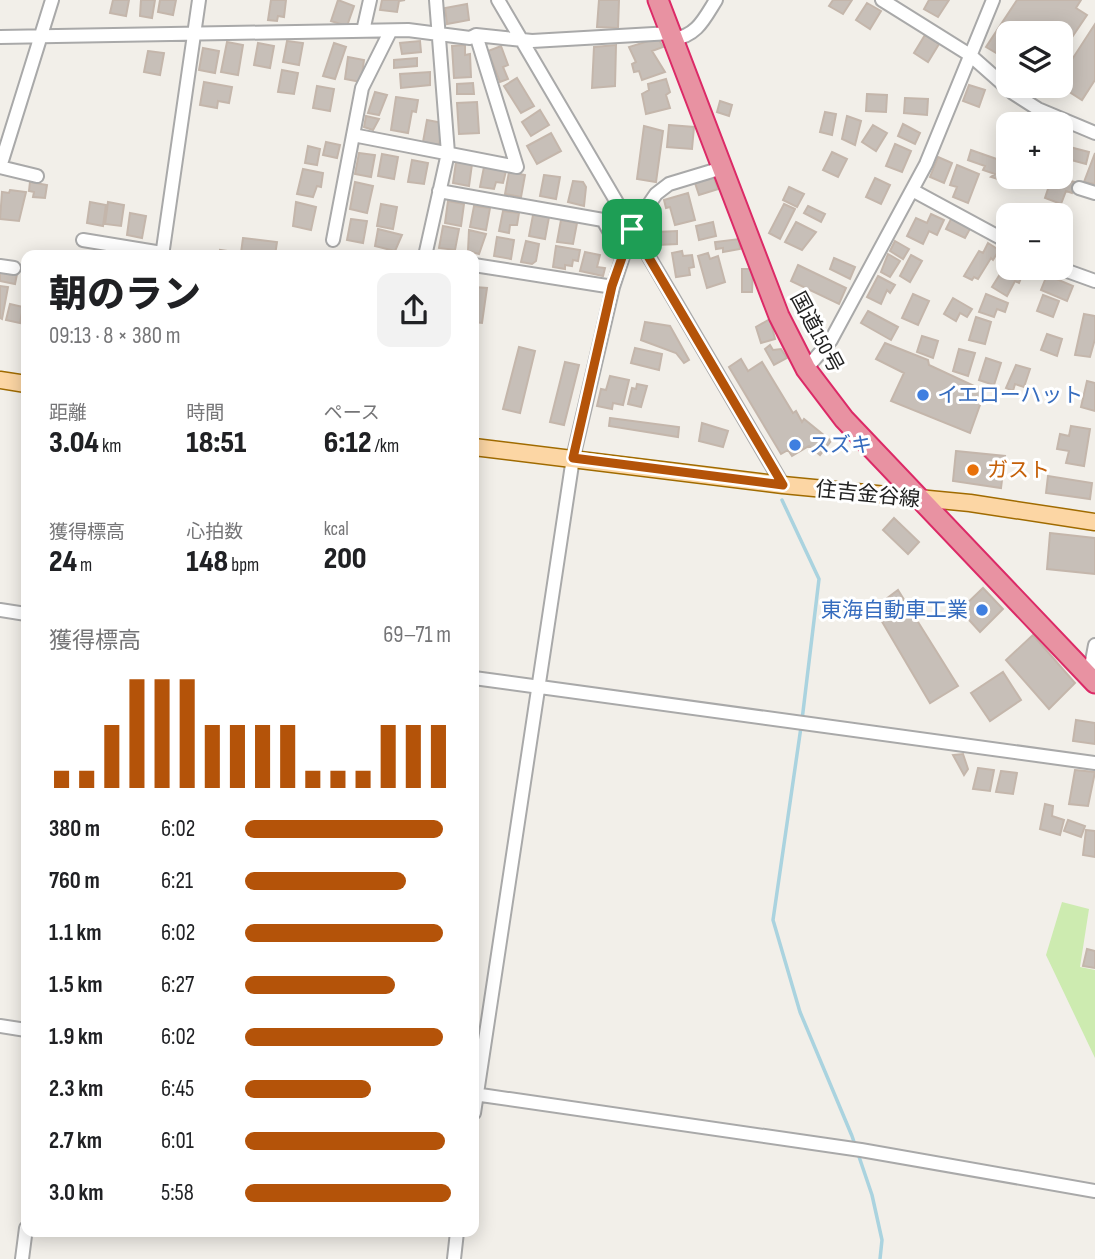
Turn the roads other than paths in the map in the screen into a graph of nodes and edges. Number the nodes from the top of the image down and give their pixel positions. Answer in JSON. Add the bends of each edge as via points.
{"nodes":[{"id":1,"x":52,"y":0,"type":"edge"},
{"id":2,"x":199,"y":0,"type":"edge"},
{"id":3,"x":370,"y":0,"type":"edge"},
{"id":4,"x":436,"y":0,"type":"edge"},
{"id":5,"x":498,"y":0,"type":"edge"},
{"id":6,"x":658,"y":0,"type":"edge"},
{"id":7,"x":716,"y":0,"type":"edge"},
{"id":8,"x":882,"y":0,"type":"edge"},
{"id":9,"x":993,"y":0,"type":"edge"},
{"id":10,"x":363,"y":31,"type":"junction"},
{"id":11,"x":390,"y":32,"type":"junction"},
{"id":12,"x":439,"y":32,"type":"junction"},
{"id":13,"x":194,"y":33,"type":"junction"},
{"id":14,"x":476,"y":35,"type":"junction"},
{"id":15,"x":672,"y":36,"type":"junction"},
{"id":16,"x":0,"y":37,"type":"edge"},
{"id":17,"x":41,"y":38,"type":"junction"},
{"id":18,"x":519,"y":39,"type":"junction"},
{"id":19,"x":970,"y":55,"type":"junction"},
{"id":20,"x":1095,"y":134,"type":"edge"},
{"id":21,"x":353,"y":135,"type":"junction"},
{"id":22,"x":449,"y":153,"type":"junction"},
{"id":23,"x":0,"y":167,"type":"edge"},
{"id":24,"x":722,"y":168,"type":"junction"},
{"id":25,"x":37,"y":176,"type":"dead end"},
{"id":26,"x":1079,"y":188,"type":"dead end"},
{"id":27,"x":912,"y":190,"type":"junction"},
{"id":28,"x":439,"y":191,"type":"junction"},
{"id":29,"x":1095,"y":192,"type":"edge"},
{"id":30,"x":632,"y":229,"type":"junction"},
{"id":31,"x":996,"y":236,"type":"edge"},
{"id":32,"x":83,"y":240,"type":"dead end"},
{"id":33,"x":333,"y":240,"type":"dead end"},
{"id":34,"x":139,"y":250,"type":"edge"},
{"id":35,"x":163,"y":250,"type":"edge"},
{"id":36,"x":426,"y":250,"type":"edge"},
{"id":37,"x":622,"y":254,"type":"junction"},
{"id":38,"x":0,"y":266,"type":"edge"},
{"id":39,"x":479,"y":266,"type":"edge"},
{"id":40,"x":14,"y":268,"type":"dead end"},
{"id":41,"x":1073,"y":273,"type":"edge"},
{"id":42,"x":1095,"y":281,"type":"edge"},
{"id":43,"x":612,"y":286,"type":"junction"},
{"id":44,"x":806,"y":369,"type":"junction"},
{"id":45,"x":0,"y":380,"type":"edge"},
{"id":46,"x":21,"y":383,"type":"edge"},
{"id":47,"x":479,"y":448,"type":"edge"},
{"id":48,"x":573,"y":458,"type":"junction"},
{"id":49,"x":783,"y":485,"type":"junction"},
{"id":50,"x":922,"y":499,"type":"junction"},
{"id":51,"x":1095,"y":522,"type":"edge"},
{"id":52,"x":0,"y":610,"type":"edge"},
{"id":53,"x":21,"y":613,"type":"edge"},
{"id":54,"x":1095,"y":645,"type":"edge"},
{"id":55,"x":479,"y":679,"type":"edge"},
{"id":56,"x":1092,"y":680,"type":"edge"},
{"id":57,"x":540,"y":687,"type":"junction"},
{"id":58,"x":1095,"y":763,"type":"edge"},
{"id":59,"x":0,"y":1026,"type":"edge"},
{"id":60,"x":21,"y":1029,"type":"edge"},
{"id":61,"x":479,"y":1075,"type":"edge"},
{"id":62,"x":479,"y":1094,"type":"edge"},
{"id":63,"x":1095,"y":1191,"type":"edge"},
{"id":64,"x":25,"y":1237,"type":"edge"},
{"id":65,"x":456,"y":1237,"type":"edge"},
{"id":66,"x":22,"y":1259,"type":"edge"},
{"id":67,"x":454,"y":1259,"type":"edge"}],
"edges":[{"from":1,"to":17,"type":"street"},
{"from":2,"to":13,"type":"street"},
{"from":3,"to":10,"type":"street"},
{"from":4,"to":12,"type":"street"},
{"from":5,"to":18,"type":"street"},
{"from":6,"to":15,"type":"highway","name":"国道150号"},
{"from":7,"to":15,"type":"street","via":[[688,37]]},
{"from":8,"to":19,"type":"street"},
{"from":9,"to":19,"type":"street"},
{"from":10,"to":11,"type":"street"},
{"from":10,"to":13,"type":"street"},
{"from":11,"to":12,"type":"street"},
{"from":11,"to":21,"type":"street","via":[[362,88]]},
{"from":12,"to":14,"type":"street"},
{"from":12,"to":22,"type":"street"},
{"from":13,"to":17,"type":"street"},
{"from":13,"to":35,"type":"street"},
{"from":14,"to":18,"type":"street"},
{"from":14,"to":22,"type":"street","via":[[517,167]]},
{"from":15,"to":18,"type":"street"},
{"from":15,"to":24,"type":"highway","name":"国道150号"},
{"from":16,"to":17,"type":"street"},
{"from":17,"to":23,"type":"street"},
{"from":18,"to":30,"type":"street"},
{"from":19,"to":20,"type":"street","via":[[1013,93]]},
{"from":19,"to":27,"type":"street"},
{"from":21,"to":22,"type":"street"},
{"from":21,"to":33,"type":"street"},
{"from":22,"to":28,"type":"street"},
{"from":23,"to":25,"type":"street"},
{"from":24,"to":30,"type":"street","via":[[669,184],[656,194]]},
{"from":24,"to":44,"type":"highway","name":"国道150号","via":[[779,316]]},
{"from":26,"to":29,"type":"street"},
{"from":27,"to":31,"type":"street"},
{"from":27,"to":44,"type":"street","via":[[831,340]]},
{"from":28,"to":36,"type":"street"},
{"from":28,"to":37,"type":"street","via":[[603,220]]},
{"from":30,"to":37,"type":"street"},
{"from":30,"to":49,"type":"street"},
{"from":32,"to":34,"type":"street"},
{"from":37,"to":43,"type":"street"},
{"from":38,"to":40,"type":"street"},
{"from":39,"to":43,"type":"street"},
{"from":41,"to":42,"type":"street"},
{"from":43,"to":48,"type":"street"},
{"from":44,"to":50,"type":"highway","name":"国道150号","via":[[844,419]]},
{"from":45,"to":46,"type":"main road"},
{"from":47,"to":48,"type":"main road","name":"住吉金谷線"},
{"from":48,"to":49,"type":"main road","name":"住吉金谷線"},
{"from":48,"to":57,"type":"street"},
{"from":49,"to":50,"type":"main road","name":"住吉金谷線"},
{"from":50,"to":51,"type":"main road","name":"住吉金谷線"},
{"from":50,"to":56,"type":"highway","name":"国道150号"},
{"from":52,"to":53,"type":"street"},
{"from":54,"to":56,"type":"street"},
{"from":55,"to":57,"type":"street"},
{"from":57,"to":58,"type":"street"},
{"from":57,"to":61,"type":"street"},
{"from":59,"to":60,"type":"street"},
{"from":62,"to":63,"type":"street","via":[[846,1147]]},
{"from":64,"to":66,"type":"street"},
{"from":65,"to":67,"type":"street"}]}
